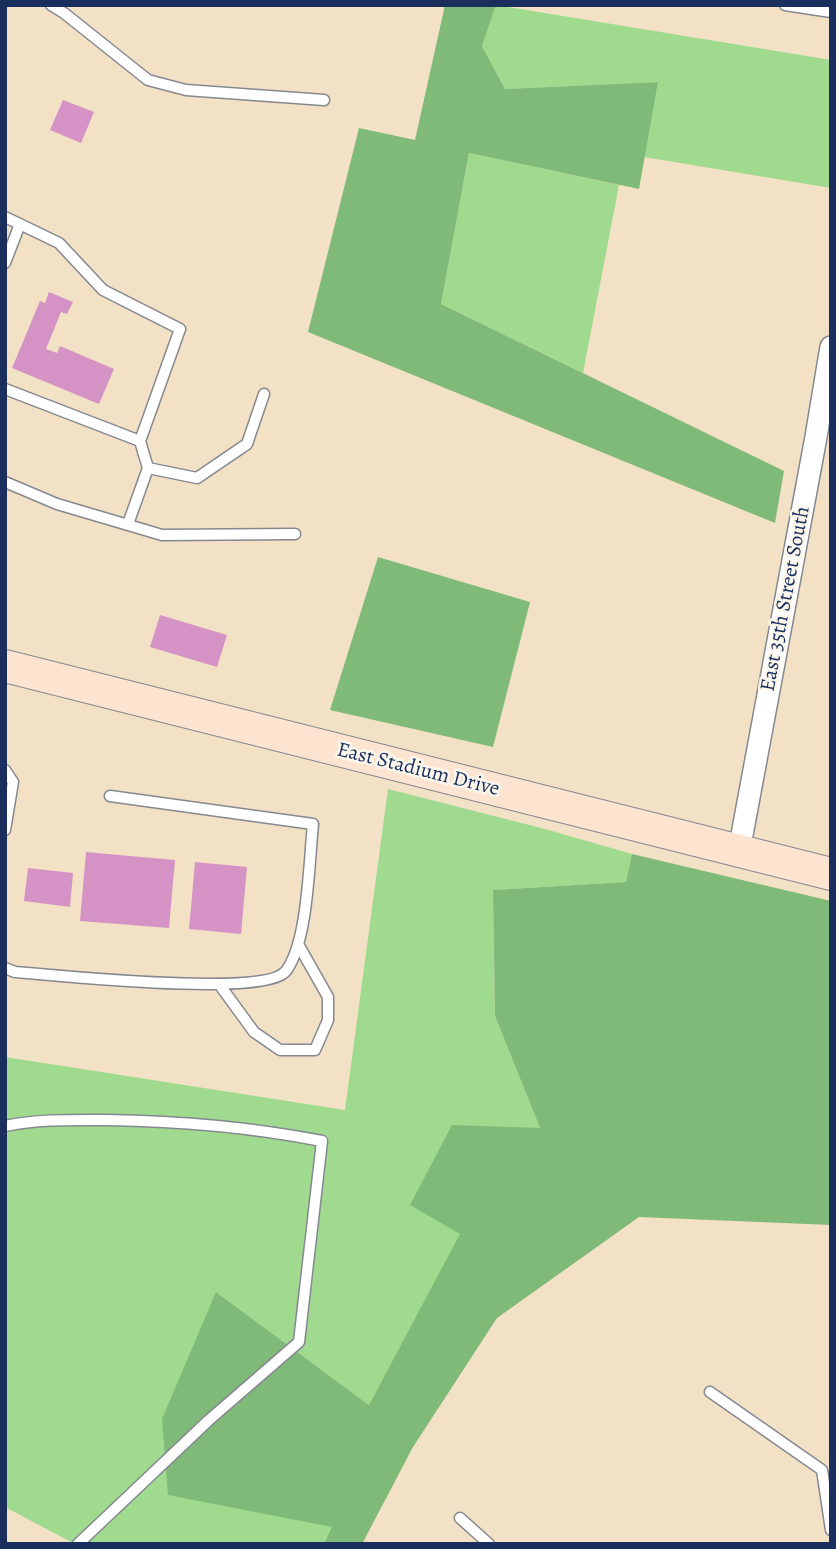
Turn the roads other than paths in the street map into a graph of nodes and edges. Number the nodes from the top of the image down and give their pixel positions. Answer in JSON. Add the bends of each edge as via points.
{"nodes":[{"id":1,"x":51,"y":5,"type":"edge"},
{"id":2,"x":785,"y":5,"type":"edge"},
{"id":3,"x":831,"y":12,"type":"edge"},
{"id":4,"x":324,"y":100,"type":"dead end"},
{"id":5,"x":5,"y":217,"type":"edge"},
{"id":6,"x":20,"y":224,"type":"junction"},
{"id":7,"x":5,"y":263,"type":"edge"},
{"id":8,"x":831,"y":347,"type":"edge"},
{"id":9,"x":5,"y":389,"type":"edge"},
{"id":10,"x":264,"y":394,"type":"dead end"},
{"id":11,"x":823,"y":438,"type":"edge"},
{"id":12,"x":140,"y":441,"type":"junction"},
{"id":13,"x":148,"y":468,"type":"junction"},
{"id":14,"x":5,"y":482,"type":"edge"},
{"id":15,"x":128,"y":524,"type":"junction"},
{"id":16,"x":295,"y":534,"type":"dead end"},
{"id":17,"x":5,"y":666,"type":"edge"},
{"id":18,"x":5,"y":770,"type":"edge"},
{"id":19,"x":110,"y":796,"type":"dead end"},
{"id":20,"x":5,"y":830,"type":"edge"},
{"id":21,"x":739,"y":851,"type":"junction"},
{"id":22,"x":831,"y":874,"type":"edge"},
{"id":23,"x":298,"y":944,"type":"junction"},
{"id":24,"x":5,"y":968,"type":"edge"},
{"id":25,"x":219,"y":984,"type":"junction"},
{"id":26,"x":5,"y":1126,"type":"edge"},
{"id":27,"x":710,"y":1392,"type":"dead end"},
{"id":28,"x":460,"y":1518,"type":"dead end"},
{"id":29,"x":831,"y":1530,"type":"edge"},
{"id":30,"x":78,"y":1544,"type":"edge"},
{"id":31,"x":489,"y":1544,"type":"edge"}],
"edges":[{"from":1,"to":4,"type":"lane","via":[[148,80],[186,90]]},
{"from":2,"to":3,"type":"lane"},
{"from":5,"to":6,"type":"lane"},
{"from":6,"to":7,"type":"lane"},
{"from":6,"to":12,"type":"lane","via":[[59,243],[103,290],[180,329]]},
{"from":8,"to":11,"type":"street","name":"East 35th Street South"},
{"from":9,"to":12,"type":"lane"},
{"from":10,"to":13,"type":"lane","via":[[247,444],[197,478]]},
{"from":11,"to":21,"type":"street","name":"East 35th Street South"},
{"from":12,"to":13,"type":"lane"},
{"from":13,"to":15,"type":"lane"},
{"from":14,"to":15,"type":"lane","via":[[57,504]]},
{"from":15,"to":16,"type":"lane","via":[[162,535]]},
{"from":17,"to":21,"type":"main road","name":"East Stadium Drive"},
{"from":18,"to":20,"type":"lane","via":[[13,782]]},
{"from":19,"to":23,"type":"lane","via":[[313,824]]},
{"from":21,"to":22,"type":"main road","name":"East Stadium Drive"},
{"from":23,"to":25,"type":"lane","via":[[285,972],[273,979]]},
{"from":23,"to":25,"type":"lane","via":[[328,997],[328,1020],[315,1051],[280,1050],[254,1032]]},
{"from":24,"to":25,"type":"lane"},
{"from":26,"to":30,"type":"lane","via":[[34,1120],[163,1121],[265,1130],[322,1141],[299,1342]]},
{"from":27,"to":29,"type":"lane","via":[[822,1470]]},
{"from":28,"to":31,"type":"lane"}]}
